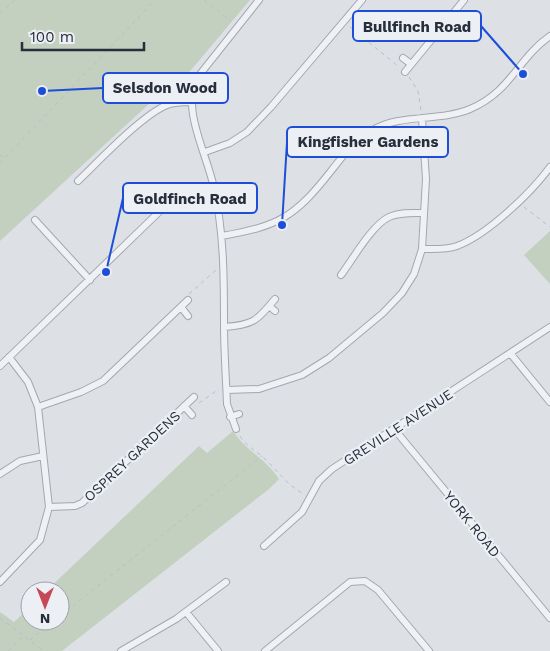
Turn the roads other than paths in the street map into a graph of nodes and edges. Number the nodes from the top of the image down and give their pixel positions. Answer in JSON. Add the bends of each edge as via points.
{"nodes":[{"id":1,"x":259,"y":0,"type":"edge"},
{"id":2,"x":362,"y":0,"type":"edge"},
{"id":3,"x":464,"y":0,"type":"edge"},
{"id":4,"x":548,"y":40,"type":"edge"},
{"id":5,"x":403,"y":58,"type":"dead end"},
{"id":6,"x":411,"y":64,"type":"junction"},
{"id":7,"x":405,"y":72,"type":"road end"},
{"id":8,"x":190,"y":102,"type":"junction"},
{"id":9,"x":422,"y":118,"type":"junction"},
{"id":10,"x":205,"y":152,"type":"junction"},
{"id":11,"x":550,"y":167,"type":"edge"},
{"id":12,"x":78,"y":181,"type":"dead end"},
{"id":13,"x":214,"y":189,"type":"junction"},
{"id":14,"x":424,"y":213,"type":"junction"},
{"id":15,"x":35,"y":220,"type":"dead end"},
{"id":16,"x":222,"y":236,"type":"junction"},
{"id":17,"x":422,"y":249,"type":"junction"},
{"id":18,"x":341,"y":275,"type":"dead end"},
{"id":19,"x":90,"y":280,"type":"junction"},
{"id":20,"x":275,"y":299,"type":"dead end"},
{"id":21,"x":188,"y":300,"type":"road end"},
{"id":22,"x":181,"y":306,"type":"junction"},
{"id":23,"x":269,"y":306,"type":"junction"},
{"id":24,"x":275,"y":311,"type":"dead end"},
{"id":25,"x":188,"y":316,"type":"dead end"},
{"id":26,"x":224,"y":327,"type":"junction"},
{"id":27,"x":550,"y":327,"type":"edge"},
{"id":28,"x":510,"y":353,"type":"junction"},
{"id":29,"x":10,"y":357,"type":"junction"},
{"id":30,"x":0,"y":366,"type":"edge"},
{"id":31,"x":227,"y":390,"type":"junction"},
{"id":32,"x":194,"y":397,"type":"road end"},
{"id":33,"x":550,"y":402,"type":"edge"},
{"id":34,"x":184,"y":406,"type":"junction"},
{"id":35,"x":38,"y":408,"type":"junction"},
{"id":36,"x":240,"y":414,"type":"dead end"},
{"id":37,"x":192,"y":415,"type":"dead end"},
{"id":38,"x":230,"y":417,"type":"junction"},
{"id":39,"x":236,"y":429,"type":"road end"},
{"id":40,"x":395,"y":430,"type":"junction"},
{"id":41,"x":44,"y":456,"type":"junction"},
{"id":42,"x":0,"y":474,"type":"edge"},
{"id":43,"x":49,"y":507,"type":"junction"},
{"id":44,"x":264,"y":546,"type":"dead end"},
{"id":45,"x":0,"y":582,"type":"edge"},
{"id":46,"x":226,"y":582,"type":"dead end"},
{"id":47,"x":186,"y":612,"type":"junction"},
{"id":48,"x":550,"y":618,"type":"edge"},
{"id":49,"x":121,"y":651,"type":"edge"},
{"id":50,"x":218,"y":651,"type":"edge"},
{"id":51,"x":265,"y":651,"type":"edge"},
{"id":52,"x":429,"y":651,"type":"edge"}],
"edges":[{"from":1,"to":8,"type":"street","via":[[197,78]]},
{"from":2,"to":10,"type":"street","via":[[247,132],[230,143]]},
{"from":3,"to":6,"type":"street"},
{"from":4,"to":9,"type":"street","via":[[491,98],[462,111]]},
{"from":5,"to":6,"type":"street"},
{"from":6,"to":7,"type":"street"},
{"from":8,"to":10,"type":"street"},
{"from":8,"to":12,"type":"street","via":[[166,105],[149,116]]},
{"from":9,"to":14,"type":"street","via":[[426,179]]},
{"from":9,"to":16,"type":"street","via":[[393,122],[371,130],[350,147],[310,197],[284,218],[258,230]]},
{"from":10,"to":13,"type":"street"},
{"from":11,"to":17,"type":"street","via":[[489,226],[455,247]]},
{"from":13,"to":16,"type":"street"},
{"from":13,"to":19,"type":"street","via":[[180,200],[160,211]]},
{"from":14,"to":17,"type":"street"},
{"from":14,"to":18,"type":"street","via":[[388,218]]},
{"from":15,"to":19,"type":"street"},
{"from":16,"to":26,"type":"street"},
{"from":17,"to":31,"type":"street","via":[[414,274],[402,293],[329,358],[280,384],[259,389]]},
{"from":19,"to":29,"type":"street"},
{"from":20,"to":23,"type":"street"},
{"from":21,"to":22,"type":"street"},
{"from":22,"to":25,"type":"street"},
{"from":22,"to":35,"type":"street","via":[[103,381]]},
{"from":23,"to":24,"type":"street"},
{"from":23,"to":26,"type":"street","via":[[259,319],[246,325]]},
{"from":26,"to":31,"type":"street"},
{"from":27,"to":28,"type":"street","name":"GREVILLE AVENUE"},
{"from":28,"to":33,"type":"street"},
{"from":28,"to":40,"type":"street","name":"GREVILLE AVENUE"},
{"from":29,"to":30,"type":"street"},
{"from":29,"to":35,"type":"street","via":[[28,382]]},
{"from":31,"to":38,"type":"street"},
{"from":32,"to":34,"type":"street","name":"OSPREY GARDENS"},
{"from":34,"to":37,"type":"street","name":"OSPREY GARDENS"},
{"from":34,"to":43,"type":"street","name":"OSPREY GARDENS","via":[[82,503]]},
{"from":35,"to":41,"type":"street"},
{"from":36,"to":38,"type":"street"},
{"from":38,"to":39,"type":"street"},
{"from":40,"to":44,"type":"street","name":"GREVILLE AVENUE","via":[[332,469],[320,481],[302,512]]},
{"from":40,"to":48,"type":"street","name":"YORK ROAD"},
{"from":41,"to":42,"type":"street","via":[[20,461]]},
{"from":41,"to":43,"type":"street"},
{"from":43,"to":45,"type":"street","via":[[40,540]]},
{"from":46,"to":47,"type":"street"},
{"from":47,"to":49,"type":"street"},
{"from":47,"to":50,"type":"street"},
{"from":51,"to":52,"type":"street","via":[[350,582],[365,581],[378,590]]}]}
